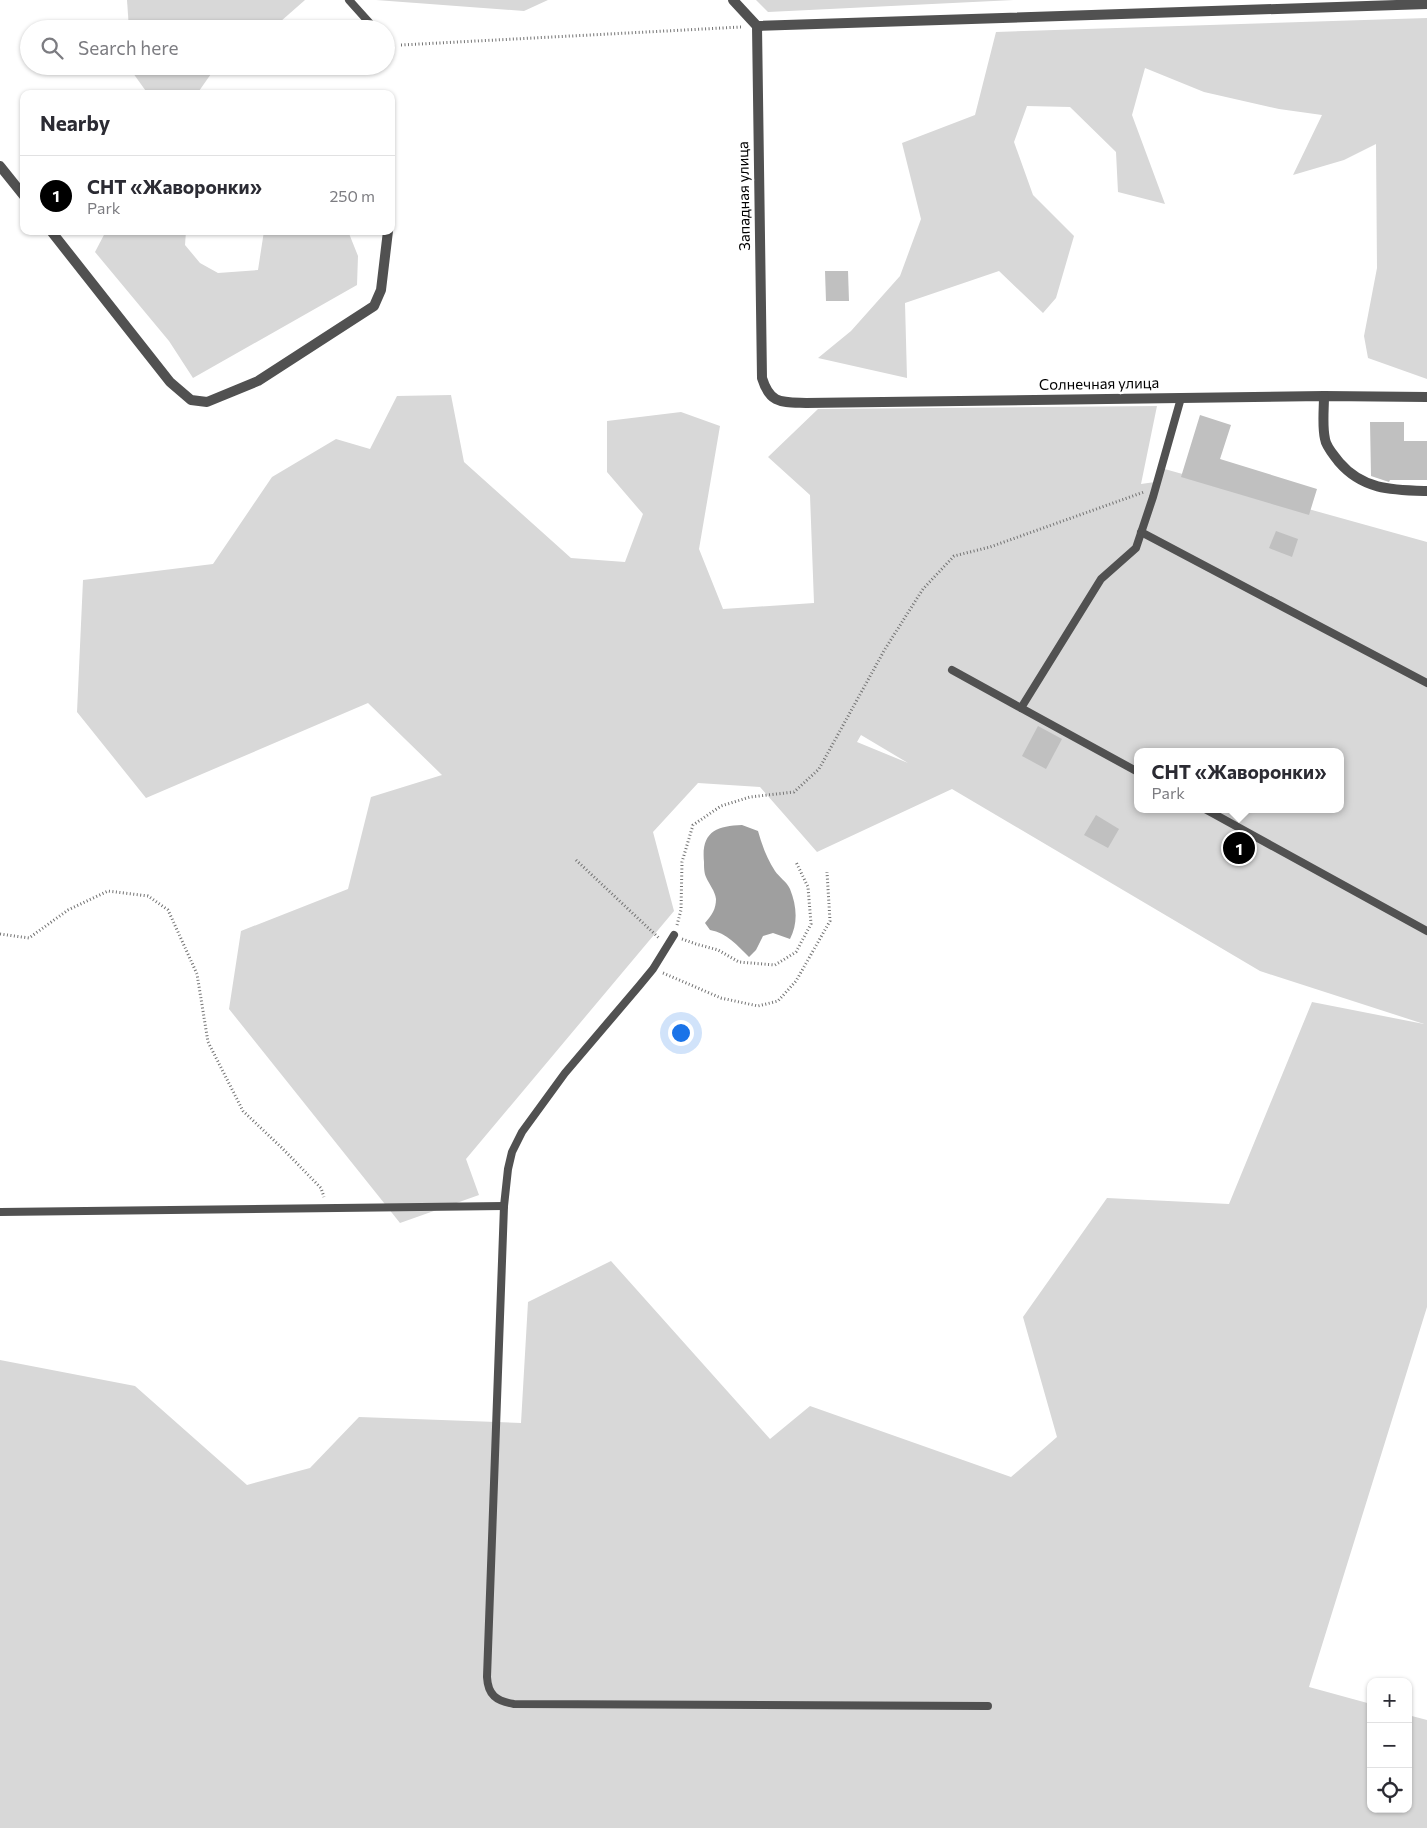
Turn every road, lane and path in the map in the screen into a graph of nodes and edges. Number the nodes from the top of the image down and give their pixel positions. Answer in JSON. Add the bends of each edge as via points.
{"nodes":[{"id":1,"x":349,"y":0,"type":"edge"},
{"id":2,"x":733,"y":0,"type":"edge"},
{"id":3,"x":1427,"y":4,"type":"edge"},
{"id":4,"x":367,"y":20,"type":"edge"},
{"id":5,"x":757,"y":26,"type":"junction"},
{"id":6,"x":395,"y":44,"type":"edge"},
{"id":7,"x":0,"y":166,"type":"edge"},
{"id":8,"x":20,"y":191,"type":"edge"},
{"id":9,"x":54,"y":235,"type":"edge"},
{"id":10,"x":388,"y":235,"type":"edge"},
{"id":11,"x":1324,"y":396,"type":"junction"},
{"id":12,"x":1427,"y":397,"type":"edge"},
{"id":13,"x":772,"y":398,"type":"joint"},
{"id":14,"x":1181,"y":398,"type":"junction"},
{"id":15,"x":1156,"y":488,"type":"junction"},
{"id":16,"x":1427,"y":490,"type":"edge"},
{"id":17,"x":1141,"y":532,"type":"junction"},
{"id":18,"x":952,"y":670,"type":"dead end"},
{"id":19,"x":1427,"y":683,"type":"edge"},
{"id":20,"x":1021,"y":708,"type":"junction"},
{"id":21,"x":1134,"y":770,"type":"edge"},
{"id":22,"x":1212,"y":813,"type":"edge"},
{"id":23,"x":576,"y":860,"type":"dead end"},
{"id":24,"x":796,"y":862,"type":"dead end"},
{"id":25,"x":827,"y":872,"type":"dead end"},
{"id":26,"x":1427,"y":931,"type":"edge"},
{"id":27,"x":0,"y":934,"type":"edge"},
{"id":28,"x":674,"y":935,"type":"junction"},
{"id":29,"x":667,"y":946,"type":"junction"},
{"id":30,"x":653,"y":969,"type":"junction"},
{"id":31,"x":504,"y":1206,"type":"junction"},
{"id":32,"x":328,"y":1207,"type":"junction"},
{"id":33,"x":0,"y":1212,"type":"edge"},
{"id":34,"x":988,"y":1706,"type":"dead end"}],
"edges":[{"from":1,"to":4,"type":"lane"},
{"from":2,"to":5,"type":"street"},
{"from":3,"to":5,"type":"street"},
{"from":5,"to":6,"type":"path"},
{"from":5,"to":13,"type":"street","name":"Западная улица","via":[[762,378]]},
{"from":7,"to":8,"type":"street"},
{"from":9,"to":10,"type":"street","via":[[170,382],[191,400],[206,402],[258,381],[374,306],[381,290]]},
{"from":11,"to":12,"type":"street","name":"Солнечная улица"},
{"from":11,"to":14,"type":"street","name":"Солнечная улица"},
{"from":11,"to":16,"type":"street","via":[[1324,439],[1348,473],[1371,485],[1393,490]]},
{"from":13,"to":14,"type":"street","name":"Солнечная улица","via":[[786,403]]},
{"from":14,"to":15,"type":"lane"},
{"from":15,"to":17,"type":"lane"},
{"from":15,"to":28,"type":"path","via":[[990,547],[954,556],[923,589],[885,649],[819,769],[794,792],[750,797],[722,806],[693,825],[682,862],[681,910]]},
{"from":17,"to":19,"type":"lane"},
{"from":17,"to":20,"type":"lane","via":[[1136,548],[1101,579]]},
{"from":18,"to":20,"type":"lane"},
{"from":20,"to":21,"type":"lane"},
{"from":22,"to":26,"type":"lane"},
{"from":23,"to":29,"type":"path"},
{"from":24,"to":28,"type":"path","via":[[808,887],[811,924],[796,952],[774,965],[739,962],[718,950]]},
{"from":25,"to":30,"type":"path","via":[[830,921],[796,981],[778,1001],[758,1006],[721,998]]},
{"from":27,"to":32,"type":"path","via":[[29,938],[68,910],[108,891],[148,896],[168,910],[197,974],[208,1042],[243,1110],[320,1188]]},
{"from":28,"to":29,"type":"lane"},
{"from":29,"to":30,"type":"lane"},
{"from":30,"to":31,"type":"lane","via":[[565,1073],[522,1132],[512,1152]]},
{"from":31,"to":32,"type":"lane"},
{"from":31,"to":34,"type":"lane","via":[[487,1677],[488,1688],[494,1697],[505,1703],[530,1705]]},
{"from":32,"to":33,"type":"lane"}]}
